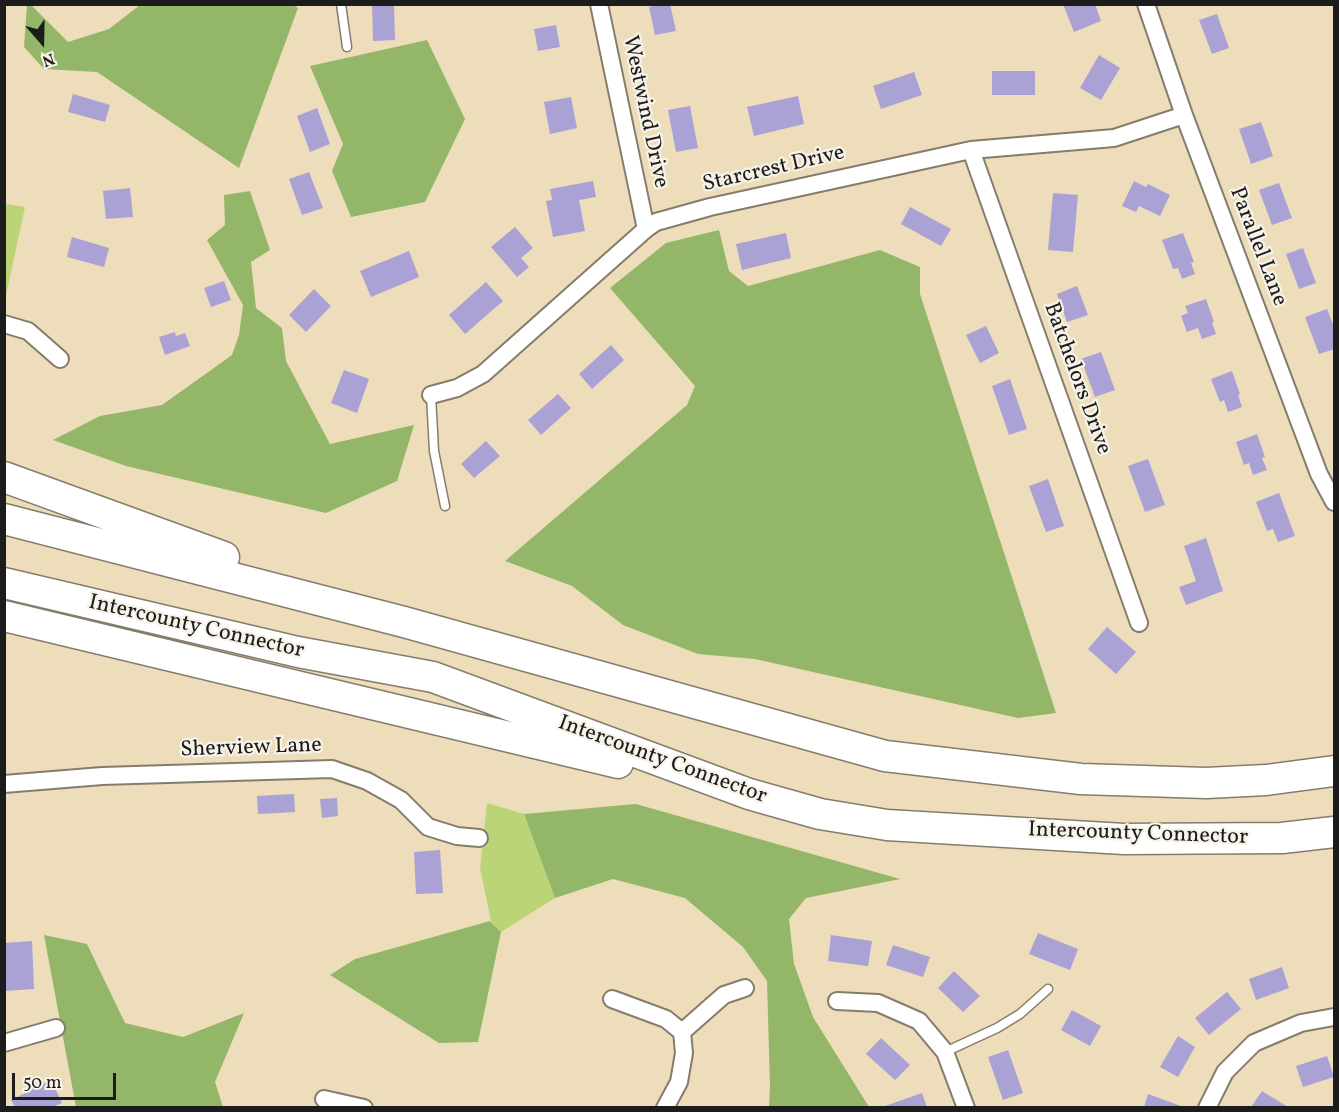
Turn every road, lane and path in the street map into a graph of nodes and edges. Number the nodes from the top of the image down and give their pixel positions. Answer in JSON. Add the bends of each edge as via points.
{"nodes":[{"id":1,"x":341,"y":4,"type":"edge"},
{"id":2,"x":599,"y":4,"type":"edge"},
{"id":3,"x":1146,"y":4,"type":"edge"},
{"id":4,"x":347,"y":47,"type":"dead end"},
{"id":5,"x":1184,"y":115,"type":"junction"},
{"id":6,"x":971,"y":150,"type":"junction"},
{"id":7,"x":646,"y":229,"type":"junction"},
{"id":8,"x":4,"y":324,"type":"edge"},
{"id":9,"x":60,"y":359,"type":"dead end"},
{"id":10,"x":432,"y":395,"type":"joint"},
{"id":11,"x":4,"y":477,"type":"edge"},
{"id":12,"x":1335,"y":502,"type":"edge"},
{"id":13,"x":445,"y":506,"type":"dead end"},
{"id":14,"x":4,"y":519,"type":"edge"},
{"id":15,"x":4,"y":583,"type":"edge"},
{"id":16,"x":4,"y":616,"type":"edge"},
{"id":17,"x":404,"y":622,"type":"junction"},
{"id":18,"x":1139,"y":623,"type":"dead end"},
{"id":19,"x":1335,"y":771,"type":"edge"},
{"id":20,"x":4,"y":784,"type":"edge"},
{"id":21,"x":749,"y":794,"type":"junction"},
{"id":22,"x":1335,"y":832,"type":"edge"},
{"id":23,"x":479,"y":838,"type":"dead end"},
{"id":24,"x":745,"y":988,"type":"dead end"},
{"id":25,"x":1048,"y":989,"type":"dead end"},
{"id":26,"x":612,"y":999,"type":"dead end"},
{"id":27,"x":837,"y":1001,"type":"dead end"},
{"id":28,"x":1335,"y":1017,"type":"edge"},
{"id":29,"x":56,"y":1028,"type":"dead end"},
{"id":30,"x":682,"y":1032,"type":"junction"},
{"id":31,"x":4,"y":1043,"type":"edge"},
{"id":32,"x":945,"y":1052,"type":"junction"},
{"id":33,"x":324,"y":1099,"type":"dead end"},
{"id":34,"x":364,"y":1107,"type":"edge"},
{"id":35,"x":665,"y":1107,"type":"edge"},
{"id":36,"x":966,"y":1107,"type":"edge"},
{"id":37,"x":1207,"y":1107,"type":"edge"}],
"edges":[{"from":1,"to":4,"type":"lane"},
{"from":2,"to":7,"type":"street","name":"Westwind Drive"},
{"from":3,"to":5,"type":"street","name":"Parallel Lane"},
{"from":5,"to":6,"type":"street","name":"Starcrest Drive","via":[[1114,138]]},
{"from":5,"to":12,"type":"street","name":"Parallel Lane","via":[[1319,474]]},
{"from":6,"to":7,"type":"street","name":"Starcrest Drive","via":[[710,207],[656,222]]},
{"from":6,"to":18,"type":"street","name":"Batchelors Drive"},
{"from":7,"to":10,"type":"street","name":"Starcrest Drive","via":[[483,374],[457,388]]},
{"from":8,"to":9,"type":"street","via":[[28,331]]},
{"from":10,"to":13,"type":"lane","via":[[434,451]]},
{"from":11,"to":17,"type":"highway"},
{"from":14,"to":17,"type":"highway"},
{"from":15,"to":21,"type":"highway","name":"Intercounty Connector","via":[[298,652],[433,677]]},
{"from":16,"to":21,"type":"highway"},
{"from":17,"to":19,"type":"highway","via":[[885,756],[1081,778],[1206,783]]},
{"from":20,"to":23,"type":"street","name":"Sherview Lane","via":[[102,776],[332,769],[367,781],[401,800],[428,827]]},
{"from":21,"to":22,"type":"highway","name":"Intercounty Connector","via":[[820,814],[887,825],[1124,839],[1282,838]]},
{"from":24,"to":30,"type":"street","via":[[724,995]]},
{"from":25,"to":32,"type":"lane","via":[[1020,1014]]},
{"from":26,"to":30,"type":"street","via":[[666,1019]]},
{"from":27,"to":32,"type":"street","via":[[878,1003],[919,1021]]},
{"from":28,"to":37,"type":"street","via":[[1301,1023],[1254,1043],[1226,1072]]},
{"from":29,"to":31,"type":"street"},
{"from":30,"to":35,"type":"street","via":[[684,1053],[679,1082]]},
{"from":32,"to":36,"type":"street"},
{"from":33,"to":34,"type":"street"}]}
